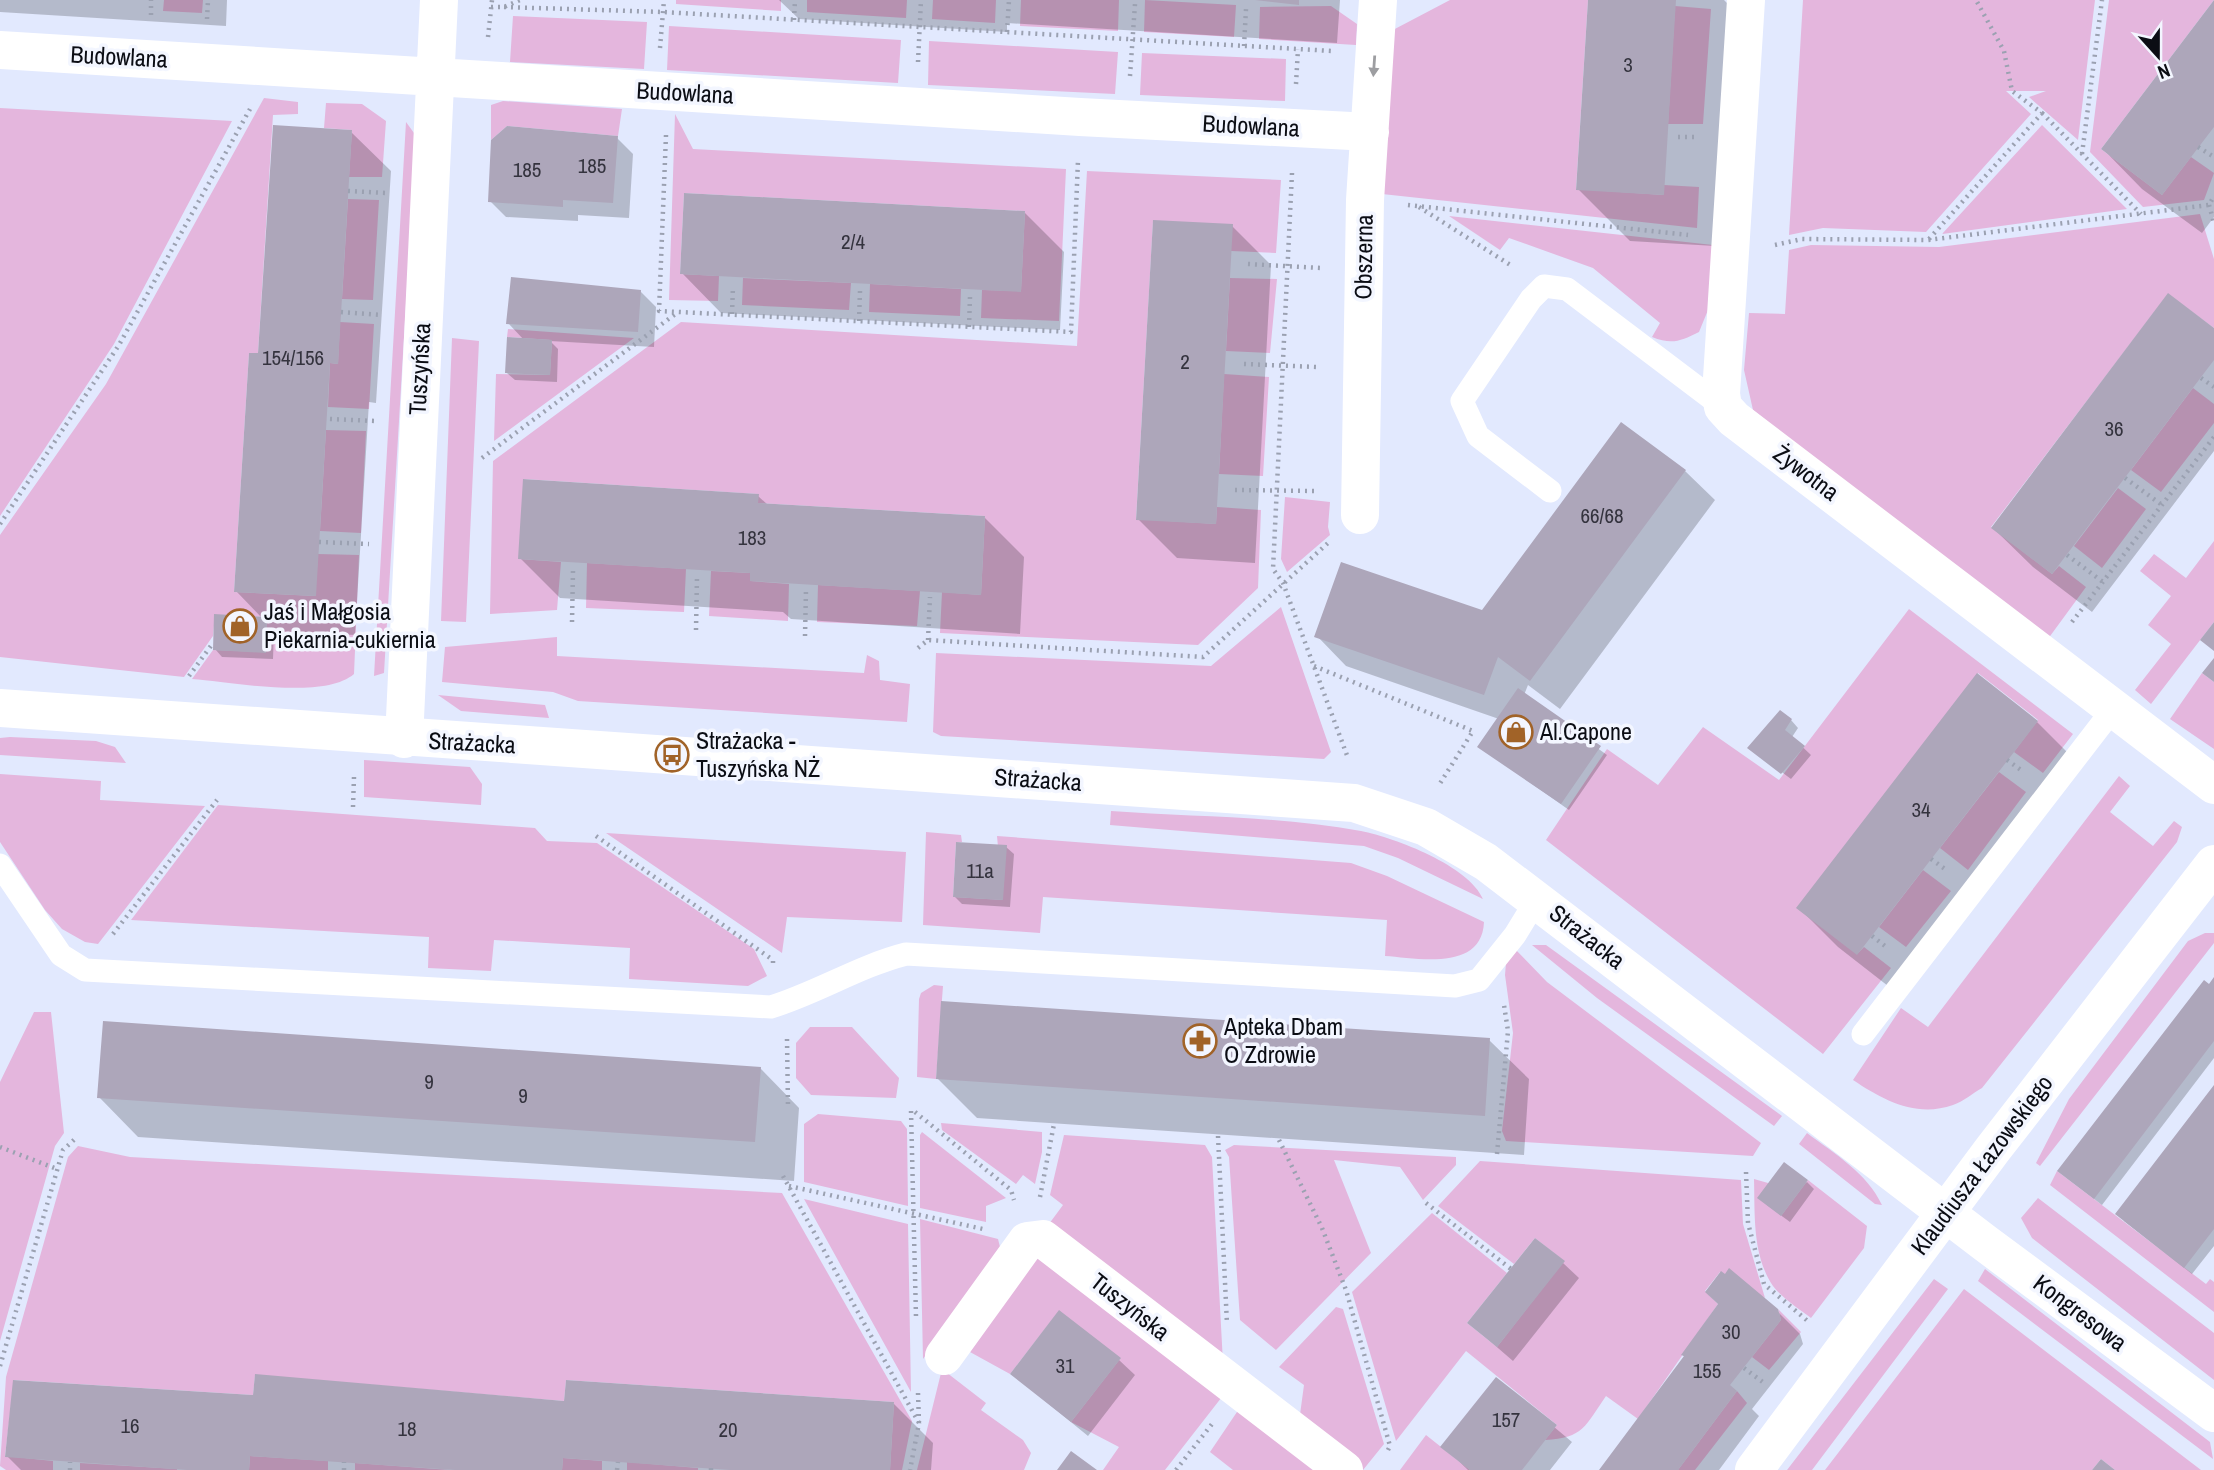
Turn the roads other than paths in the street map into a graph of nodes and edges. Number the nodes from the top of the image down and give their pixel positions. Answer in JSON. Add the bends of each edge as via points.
{"nodes":[{"id":1,"x":439,"y":0,"type":"edge"},
{"id":2,"x":1378,"y":0,"type":"edge"},
{"id":3,"x":1746,"y":0,"type":"edge"},
{"id":4,"x":0,"y":50,"type":"edge"},
{"id":5,"x":435,"y":77,"type":"junction"},
{"id":6,"x":1370,"y":132,"type":"junction"},
{"id":7,"x":1723,"y":407,"type":"junction"},
{"id":8,"x":1550,"y":491,"type":"dead end"},
{"id":9,"x":1360,"y":515,"type":"road end"},
{"id":10,"x":0,"y":708,"type":"edge"},
{"id":11,"x":2113,"y":708,"type":"junction"},
{"id":12,"x":404,"y":739,"type":"junction"},
{"id":13,"x":2214,"y":785,"type":"edge"},
{"id":14,"x":2214,"y":864,"type":"edge"},
{"id":15,"x":0,"y":865,"type":"edge"},
{"id":16,"x":1537,"y":899,"type":"junction"},
{"id":17,"x":1863,"y":1034,"type":"dead end"},
{"id":18,"x":1946,"y":1212,"type":"junction"},
{"id":19,"x":930,"y":1344,"type":"road end"},
{"id":20,"x":2214,"y":1413,"type":"edge"},
{"id":21,"x":1344,"y":1470,"type":"edge"},
{"id":22,"x":1754,"y":1470,"type":"edge"}],
"edges":[{"from":1,"to":5,"type":"street","name":"Tuszyńska"},
{"from":2,"to":6,"type":"street","name":"Obszerna","one_way":true},
{"from":3,"to":7,"type":"street"},
{"from":4,"to":5,"type":"street","name":"Budowlana"},
{"from":5,"to":6,"type":"street","name":"Budowlana"},
{"from":5,"to":12,"type":"street","name":"Tuszyńska"},
{"from":6,"to":9,"type":"street","name":"Obszerna"},
{"from":7,"to":8,"type":"lane","via":[[1567,289],[1544,286],[1462,401],[1478,436]]},
{"from":7,"to":11,"type":"street","name":"Żywotna"},
{"from":10,"to":12,"type":"street","name":"Strażacka"},
{"from":11,"to":13,"type":"street","name":"Żywotna"},
{"from":11,"to":17,"type":"lane"},
{"from":12,"to":16,"type":"street","name":"Strażacka","via":[[1354,803],[1450,839]]},
{"from":14,"to":18,"type":"street","name":"Klaudiusza Łazowskiego"},
{"from":15,"to":16,"type":"lane","via":[[61,955],[85,970],[771,1007],[906,954],[1455,986],[1479,980]]},
{"from":16,"to":18,"type":"street","name":"Strażacka"},
{"from":18,"to":20,"type":"street","name":"Kongresowa"},
{"from":18,"to":22,"type":"street","name":"Klaudiusza Łazowskiego"},
{"from":19,"to":21,"type":"street","name":"Tuszyńska","via":[[1027,1241],[1043,1239]]}]}
